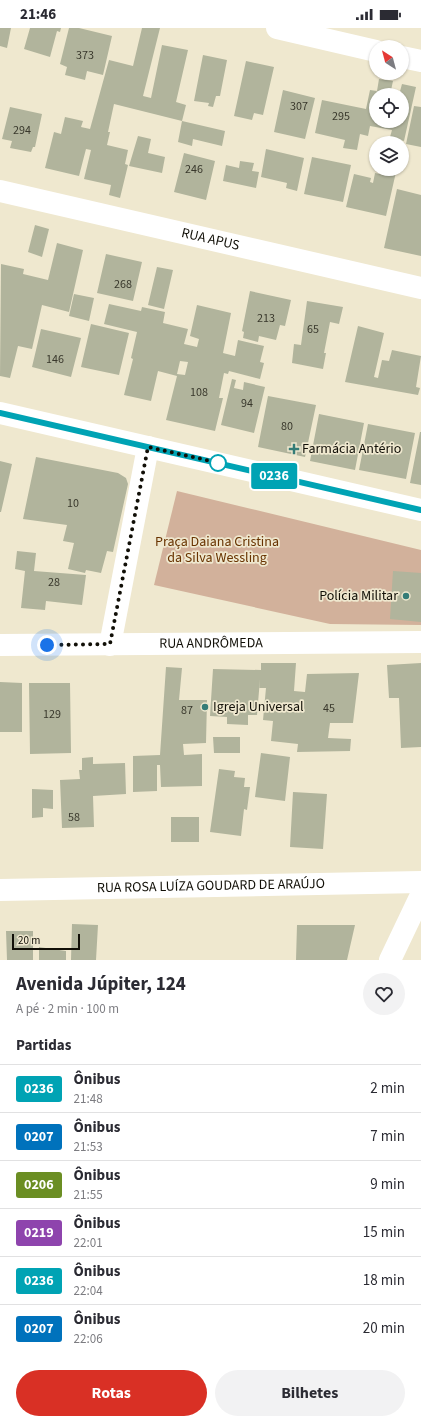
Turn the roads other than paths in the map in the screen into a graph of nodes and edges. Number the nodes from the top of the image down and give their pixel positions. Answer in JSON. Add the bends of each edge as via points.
{"nodes":[{"id":1,"x":278,"y":28,"type":"edge"},
{"id":2,"x":369,"y":49,"type":"edge"},
{"id":3,"x":409,"y":58,"type":"edge"},
{"id":4,"x":421,"y":61,"type":"edge"},
{"id":5,"x":0,"y":191,"type":"edge"},
{"id":6,"x":421,"y":288,"type":"edge"},
{"id":7,"x":0,"y":413,"type":"edge"},
{"id":8,"x":148,"y":447,"type":"junction"},
{"id":9,"x":421,"y":510,"type":"edge"},
{"id":10,"x":421,"y":642,"type":"edge"},
{"id":11,"x":110,"y":644,"type":"junction"},
{"id":12,"x":0,"y":645,"type":"edge"},
{"id":13,"x":421,"y":882,"type":"edge"},
{"id":14,"x":0,"y":890,"type":"edge"},
{"id":15,"x":421,"y":895,"type":"edge"},
{"id":16,"x":390,"y":960,"type":"edge"}],
"edges":[{"from":1,"to":2,"type":"street"},
{"from":3,"to":4,"type":"street"},
{"from":5,"to":6,"type":"street","name":"RUA APUS"},
{"from":7,"to":8,"type":"street"},
{"from":8,"to":9,"type":"street"},
{"from":8,"to":11,"type":"street"},
{"from":10,"to":11,"type":"street","name":"RUA ANDRÔMEDA"},
{"from":11,"to":12,"type":"street","name":"RUA ANDRÔMEDA"},
{"from":13,"to":14,"type":"street","name":"RUA ROSA LUÍZA GOUDARD DE ARAÚJO"},
{"from":15,"to":16,"type":"street"}]}
